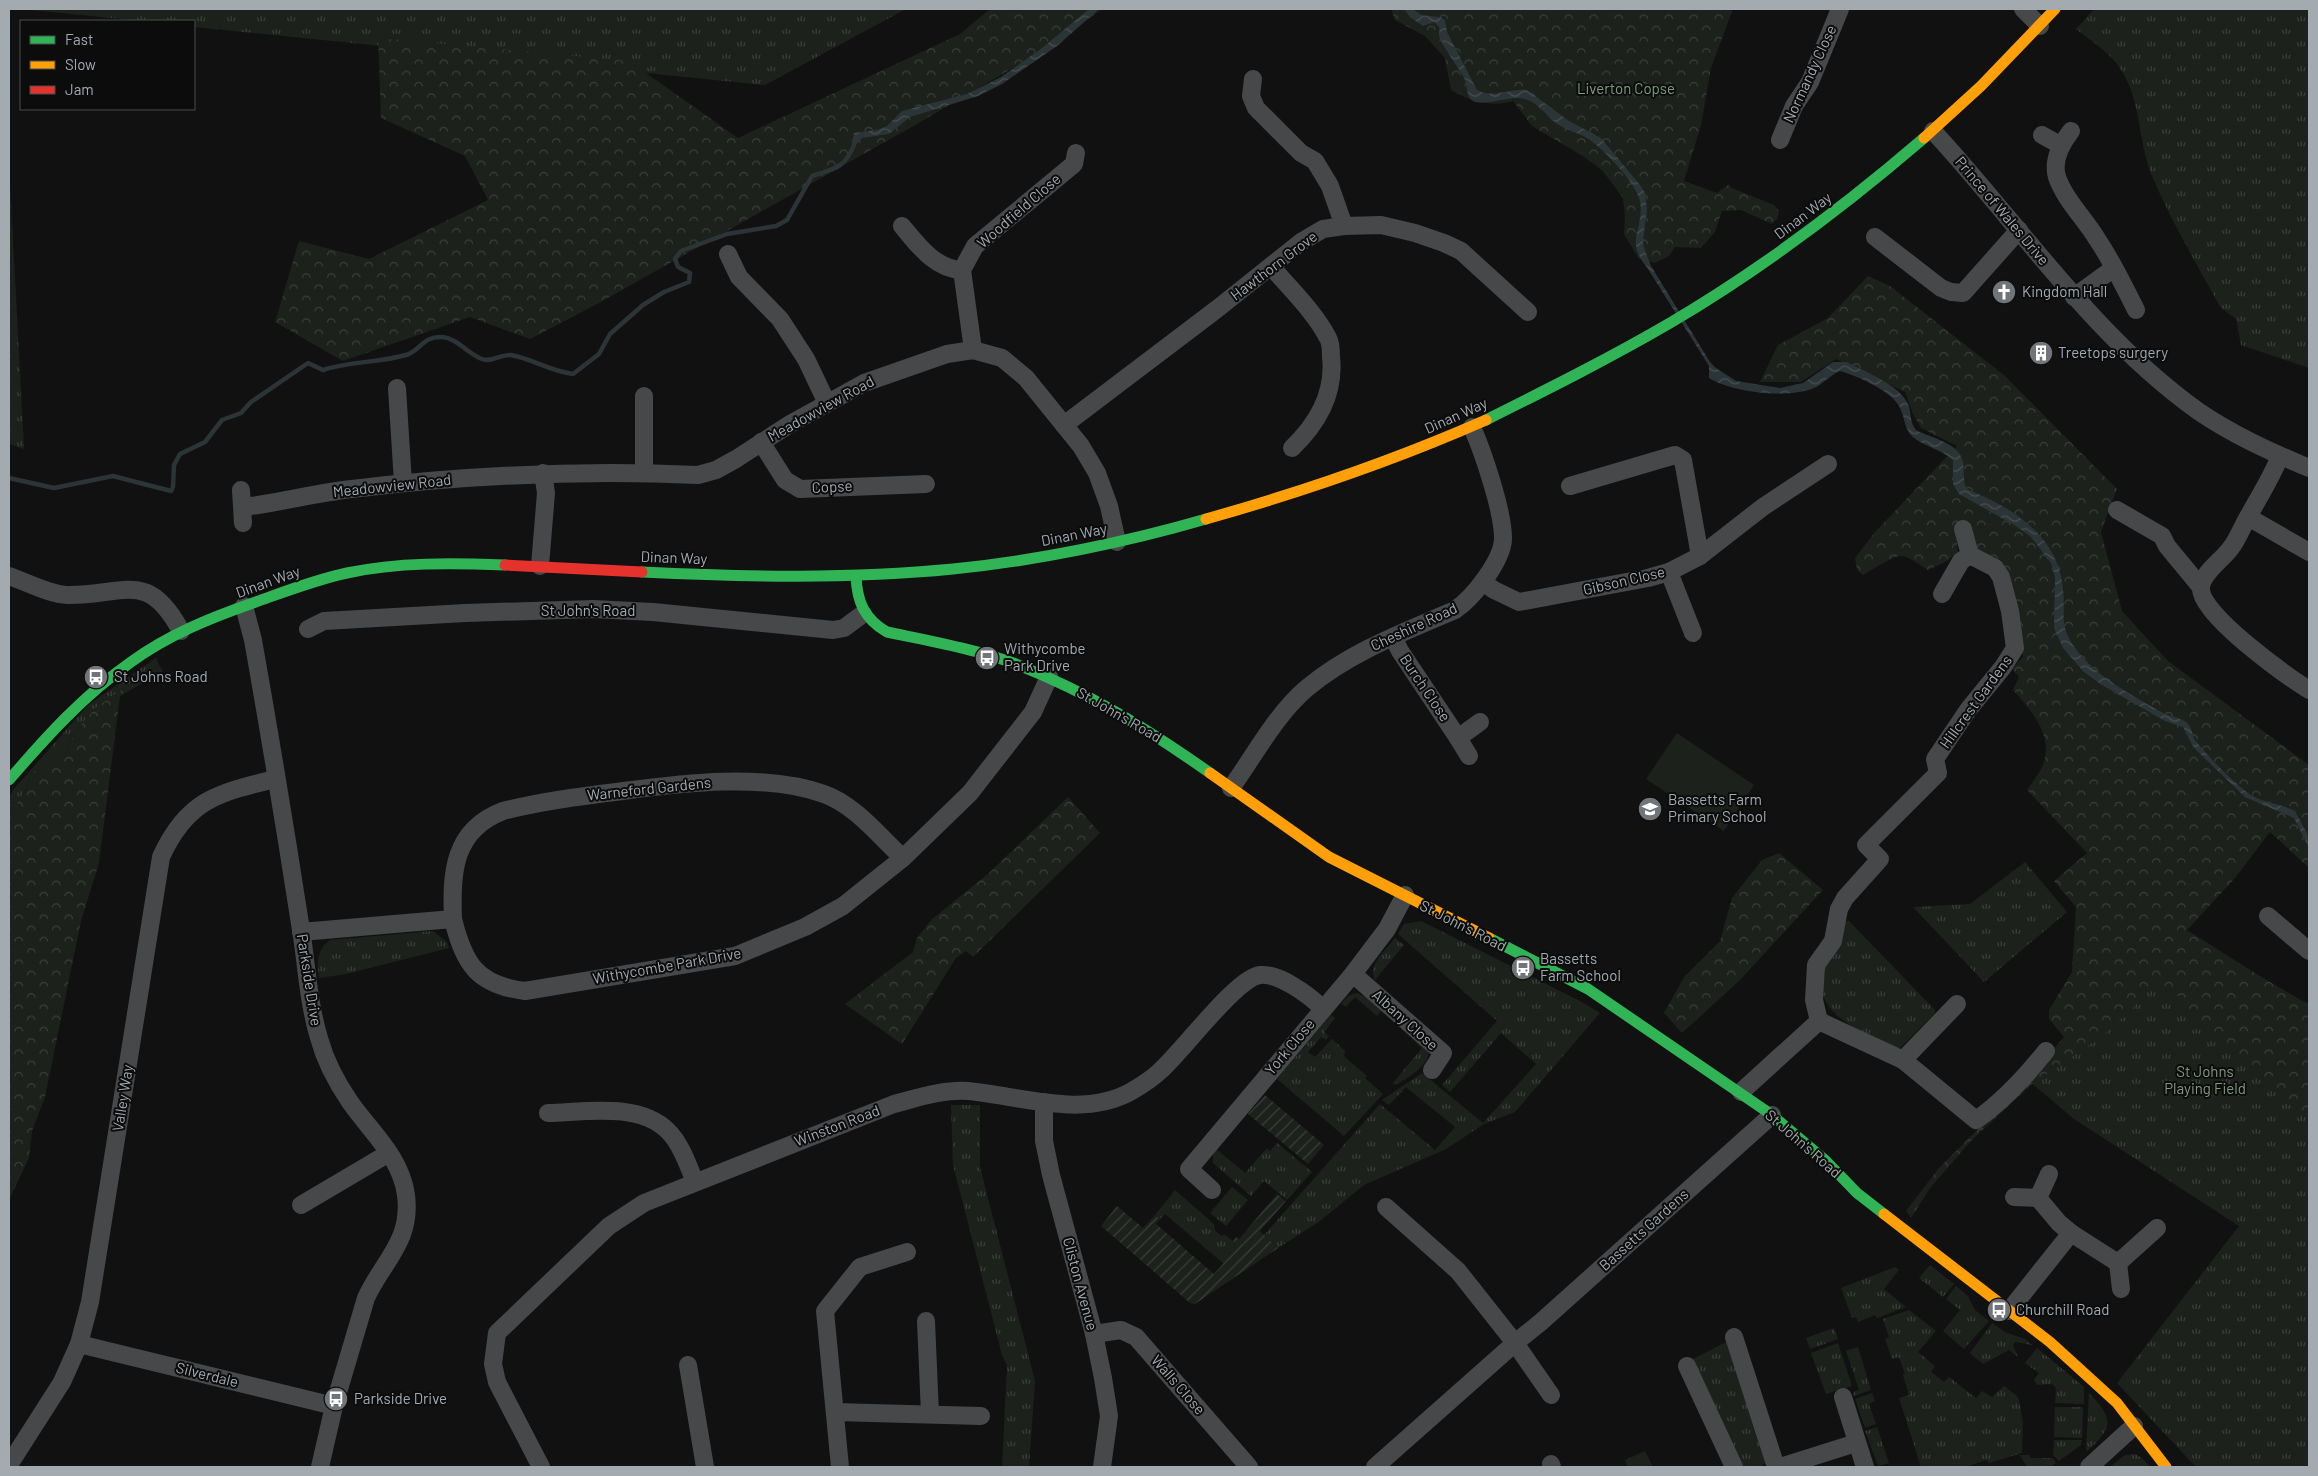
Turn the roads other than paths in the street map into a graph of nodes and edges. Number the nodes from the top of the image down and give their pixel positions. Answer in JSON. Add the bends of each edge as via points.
{"nodes":[{"id":1,"x":1840,"y":9,"type":"edge"},
{"id":2,"x":2023,"y":9,"type":"edge"},
{"id":3,"x":2056,"y":9,"type":"edge"},
{"id":4,"x":2040,"y":26,"type":"junction"},
{"id":5,"x":1253,"y":79,"type":"dead end"},
{"id":6,"x":1933,"y":131,"type":"junction"},
{"id":7,"x":2071,"y":131,"type":"dead end"},
{"id":8,"x":2042,"y":135,"type":"dead end"},
{"id":9,"x":1780,"y":140,"type":"dead end"},
{"id":10,"x":2060,"y":145,"type":"junction"},
{"id":11,"x":1076,"y":153,"type":"dead end"},
{"id":12,"x":902,"y":226,"type":"dead end"},
{"id":13,"x":1344,"y":226,"type":"junction"},
{"id":14,"x":2019,"y":230,"type":"junction"},
{"id":15,"x":1875,"y":237,"type":"dead end"},
{"id":16,"x":728,"y":254,"type":"dead end"},
{"id":17,"x":1271,"y":266,"type":"junction"},
{"id":18,"x":2114,"y":268,"type":"junction"},
{"id":19,"x":962,"y":270,"type":"junction"},
{"id":20,"x":2074,"y":297,"type":"junction"},
{"id":21,"x":2136,"y":310,"type":"dead end"},
{"id":22,"x":1528,"y":312,"type":"dead end"},
{"id":23,"x":973,"y":350,"type":"junction"},
{"id":24,"x":397,"y":388,"type":"dead end"},
{"id":25,"x":644,"y":396,"type":"dead end"},
{"id":26,"x":827,"y":403,"type":"junction"},
{"id":27,"x":1064,"y":425,"type":"junction"},
{"id":28,"x":1472,"y":426,"type":"junction"},
{"id":29,"x":761,"y":442,"type":"junction"},
{"id":30,"x":1292,"y":448,"type":"dead end"},
{"id":31,"x":2280,"y":456,"type":"junction"},
{"id":32,"x":1828,"y":464,"type":"dead end"},
{"id":33,"x":2309,"y":468,"type":"edge"},
{"id":34,"x":543,"y":473,"type":"junction"},
{"id":35,"x":644,"y":473,"type":"junction"},
{"id":36,"x":403,"y":484,"type":"junction"},
{"id":37,"x":926,"y":484,"type":"dead end"},
{"id":38,"x":1570,"y":486,"type":"dead end"},
{"id":39,"x":242,"y":507,"type":"dead end"},
{"id":40,"x":2117,"y":510,"type":"dead end"},
{"id":41,"x":2248,"y":518,"type":"junction"},
{"id":42,"x":1963,"y":528,"type":"dead end"},
{"id":43,"x":1116,"y":542,"type":"junction"},
{"id":44,"x":2309,"y":552,"type":"edge"},
{"id":45,"x":1970,"y":554,"type":"junction"},
{"id":46,"x":1700,"y":556,"type":"junction"},
{"id":47,"x":540,"y":566,"type":"junction"},
{"id":48,"x":1669,"y":572,"type":"junction"},
{"id":49,"x":9,"y":576,"type":"edge"},
{"id":50,"x":856,"y":576,"type":"junction"},
{"id":51,"x":1483,"y":582,"type":"junction"},
{"id":52,"x":2200,"y":586,"type":"junction"},
{"id":53,"x":1942,"y":594,"type":"dead end"},
{"id":54,"x":244,"y":606,"type":"junction"},
{"id":55,"x":863,"y":614,"type":"junction"},
{"id":56,"x":308,"y":629,"type":"dead end"},
{"id":57,"x":181,"y":632,"type":"junction"},
{"id":58,"x":1694,"y":632,"type":"dead end"},
{"id":59,"x":1393,"y":637,"type":"junction"},
{"id":60,"x":1049,"y":677,"type":"junction"},
{"id":61,"x":2309,"y":690,"type":"edge"},
{"id":62,"x":1480,"y":722,"type":"dead end"},
{"id":63,"x":1458,"y":738,"type":"junction"},
{"id":64,"x":1469,"y":756,"type":"dead end"},
{"id":65,"x":275,"y":779,"type":"junction"},
{"id":66,"x":9,"y":780,"type":"edge"},
{"id":67,"x":1232,"y":788,"type":"junction"},
{"id":68,"x":903,"y":858,"type":"junction"},
{"id":69,"x":1404,"y":895,"type":"junction"},
{"id":70,"x":2268,"y":916,"type":"dead end"},
{"id":71,"x":453,"y":919,"type":"junction"},
{"id":72,"x":301,"y":932,"type":"junction"},
{"id":73,"x":2309,"y":951,"type":"edge"},
{"id":74,"x":1353,"y":974,"type":"junction"},
{"id":75,"x":1957,"y":1004,"type":"dead end"},
{"id":76,"x":1322,"y":1008,"type":"junction"},
{"id":77,"x":1819,"y":1021,"type":"junction"},
{"id":78,"x":2046,"y":1050,"type":"dead end"},
{"id":79,"x":1903,"y":1060,"type":"junction"},
{"id":80,"x":1432,"y":1070,"type":"dead end"},
{"id":81,"x":1741,"y":1092,"type":"junction"},
{"id":82,"x":1044,"y":1102,"type":"junction"},
{"id":83,"x":548,"y":1113,"type":"dead end"},
{"id":84,"x":1772,"y":1115,"type":"junction"},
{"id":85,"x":389,"y":1153,"type":"junction"},
{"id":86,"x":2049,"y":1174,"type":"dead end"},
{"id":87,"x":695,"y":1182,"type":"junction"},
{"id":88,"x":1212,"y":1190,"type":"dead end"},
{"id":89,"x":2014,"y":1197,"type":"dead end"},
{"id":90,"x":2038,"y":1198,"type":"junction"},
{"id":91,"x":301,"y":1205,"type":"dead end"},
{"id":92,"x":1386,"y":1206,"type":"dead end"},
{"id":93,"x":2157,"y":1228,"type":"dead end"},
{"id":94,"x":2071,"y":1233,"type":"junction"},
{"id":95,"x":907,"y":1252,"type":"dead end"},
{"id":96,"x":2118,"y":1263,"type":"junction"},
{"id":97,"x":2121,"y":1289,"type":"dead end"},
{"id":98,"x":2009,"y":1311,"type":"junction"},
{"id":99,"x":926,"y":1321,"type":"dead end"},
{"id":100,"x":1094,"y":1334,"type":"junction"},
{"id":101,"x":1734,"y":1336,"type":"dead end"},
{"id":102,"x":1515,"y":1343,"type":"junction"},
{"id":103,"x":79,"y":1344,"type":"junction"},
{"id":104,"x":688,"y":1365,"type":"dead end"},
{"id":105,"x":1687,"y":1366,"type":"dead end"},
{"id":106,"x":1552,"y":1395,"type":"dead end"},
{"id":107,"x":1842,"y":1397,"type":"dead end"},
{"id":108,"x":334,"y":1406,"type":"junction"},
{"id":109,"x":834,"y":1412,"type":"junction"},
{"id":110,"x":930,"y":1414,"type":"junction"},
{"id":111,"x":981,"y":1416,"type":"dead end"},
{"id":112,"x":2134,"y":1426,"type":"junction"},
{"id":113,"x":1856,"y":1443,"type":"junction"},
{"id":114,"x":9,"y":1465,"type":"edge"},
{"id":115,"x":320,"y":1467,"type":"edge"},
{"id":116,"x":541,"y":1467,"type":"edge"},
{"id":117,"x":705,"y":1467,"type":"edge"},
{"id":118,"x":840,"y":1467,"type":"edge"},
{"id":119,"x":1102,"y":1467,"type":"edge"},
{"id":120,"x":1249,"y":1467,"type":"edge"},
{"id":121,"x":1375,"y":1467,"type":"edge"},
{"id":122,"x":1734,"y":1467,"type":"edge"},
{"id":123,"x":1778,"y":1467,"type":"edge"},
{"id":124,"x":1865,"y":1467,"type":"edge"},
{"id":125,"x":2089,"y":1467,"type":"edge"},
{"id":126,"x":2166,"y":1467,"type":"edge"}],
"edges":[{"from":1,"to":9,"type":"street","name":"Normandy Close","via":[[1810,82],[1794,106]]},
{"from":2,"to":4,"type":"street"},
{"from":3,"to":4,"type":"street","name":"Dinan Way"},
{"from":4,"to":6,"type":"street","name":"Dinan Way"},
{"from":5,"to":13,"type":"street","via":[[1250,96],[1256,108],[1301,153],[1315,161],[1330,186]]},
{"from":6,"to":14,"type":"street","name":"Prince of Wales Drive"},
{"from":6,"to":28,"type":"street","name":"Dinan Way","via":[[1810,230],[1724,290],[1586,371]]},
{"from":7,"to":10,"type":"street"},
{"from":8,"to":10,"type":"street"},
{"from":10,"to":18,"type":"street","via":[[2057,176]]},
{"from":11,"to":19,"type":"street","name":"Woodfield Close","via":[[1074,164],[975,246]]},
{"from":12,"to":19,"type":"street","via":[[926,255],[954,270]]},
{"from":13,"to":17,"type":"street","name":"Hawthorn Grove","via":[[1323,229]]},
{"from":13,"to":22,"type":"street","name":"Hawthorn Grove","via":[[1381,225],[1444,243],[1461,251]]},
{"from":14,"to":15,"type":"street","via":[[1963,293],[1941,288]]},
{"from":14,"to":20,"type":"street","name":"Prince of Wales Drive"},
{"from":16,"to":26,"type":"street","via":[[739,277],[780,319],[806,359]]},
{"from":17,"to":27,"type":"street","name":"Hawthorn Grove"},
{"from":17,"to":30,"type":"street","via":[[1319,322],[1330,340],[1332,377],[1327,394],[1309,431]]},
{"from":18,"to":20,"type":"street"},
{"from":18,"to":21,"type":"street"},
{"from":19,"to":23,"type":"street"},
{"from":20,"to":31,"type":"street","name":"Prince of Wales Drive","via":[[2145,368],[2197,410],[2240,437]]},
{"from":23,"to":26,"type":"street","name":"Meadowview Road","via":[[947,354],[902,369],[864,383]]},
{"from":23,"to":27,"type":"street","name":"Meadowview Road","via":[[1002,358],[1020,373]]},
{"from":24,"to":36,"type":"street"},
{"from":25,"to":35,"type":"street","via":[[653,414]]},
{"from":26,"to":29,"type":"street","name":"Meadowview Road"},
{"from":27,"to":43,"type":"street","name":"Meadowview Road","via":[[1097,473],[1109,506]]},
{"from":28,"to":43,"type":"street","name":"Dinan Way","via":[[1365,471],[1304,492]]},
{"from":28,"to":51,"type":"street","name":"Cheshire Road","via":[[1491,481],[1503,539]]},
{"from":29,"to":35,"type":"street","name":"Meadowview Road","via":[[716,470],[698,475]]},
{"from":29,"to":37,"type":"street","name":"Copse","via":[[784,480],[800,489]]},
{"from":31,"to":33,"type":"street","name":"Prince of Wales Drive"},
{"from":31,"to":41,"type":"street","via":[[2271,479]]},
{"from":32,"to":46,"type":"street","name":"Gibson Close","via":[[1762,507]]},
{"from":34,"to":35,"type":"street","name":"Meadowview Road"},
{"from":34,"to":36,"type":"street","name":"Meadowview Road"},
{"from":34,"to":47,"type":"street","via":[[546,493]]},
{"from":36,"to":39,"type":"street","name":"Meadowview Road"},
{"from":38,"to":46,"type":"street","via":[[1675,455],[1683,460]]},
{"from":40,"to":52,"type":"street","via":[[2162,536],[2166,546]]},
{"from":41,"to":44,"type":"street"},
{"from":41,"to":52,"type":"street","via":[[2232,547]]},
{"from":42,"to":45,"type":"street"},
{"from":43,"to":50,"type":"street","name":"Dinan Way","via":[[951,570]]},
{"from":45,"to":53,"type":"street","via":[[1961,561]]},
{"from":45,"to":77,"type":"street","name":"Hillcrest Gardens","via":[[1995,568],[2001,577],[2015,648],[1934,759],[1938,773],[1866,845],[1880,860],[1845,898],[1832,940],[1816,965],[1814,1000]]},
{"from":46,"to":48,"type":"street","name":"Gibson Close"},
{"from":47,"to":50,"type":"street","name":"Dinan Way","via":[[693,574]]},
{"from":47,"to":54,"type":"street","name":"Dinan Way","via":[[423,564],[370,568],[311,582]]},
{"from":48,"to":51,"type":"street","name":"Gibson Close","via":[[1519,602]]},
{"from":48,"to":58,"type":"street"},
{"from":49,"to":57,"type":"street","via":[[64,595],[136,589],[152,594],[167,607]]},
{"from":50,"to":55,"type":"street"},
{"from":51,"to":59,"type":"street","name":"Cheshire Road","via":[[1468,601],[1455,610]]},
{"from":52,"to":61,"type":"street","via":[[2203,599],[2242,641]]},
{"from":54,"to":57,"type":"street","name":"Dinan Way"},
{"from":54,"to":65,"type":"street","name":"Parkside Drive","via":[[253,640]]},
{"from":55,"to":56,"type":"street","name":"St John's Road","via":[[844,628],[833,630],[593,609],[351,620],[324,622]]},
{"from":55,"to":60,"type":"street","name":"St John's Road","via":[[874,627],[887,632],[969,650]]},
{"from":57,"to":66,"type":"street","name":"Dinan Way","via":[[114,675],[80,702]]},
{"from":59,"to":63,"type":"street","name":"Burch Close"},
{"from":59,"to":67,"type":"street","name":"Cheshire Road","via":[[1357,654],[1306,688],[1277,722]]},
{"from":60,"to":67,"type":"street","name":"St John's Road","via":[[1138,723]]},
{"from":60,"to":68,"type":"street","name":"Withycombe Park Drive","via":[[1033,712],[990,769],[948,816]]},
{"from":62,"to":63,"type":"street","name":"Burch Close"},
{"from":63,"to":64,"type":"street","name":"Burch Close"},
{"from":65,"to":72,"type":"street","name":"Parkside Drive"},
{"from":65,"to":103,"type":"street","name":"Valley Way","via":[[237,788],[189,813],[172,833],[161,857],[90,1302]]},
{"from":67,"to":69,"type":"street","name":"St John's Road","via":[[1329,858]]},
{"from":68,"to":71,"type":"street","name":"Withycombe Park Drive","via":[[843,906],[805,927],[742,953],[525,991],[506,989],[488,982],[470,966],[459,944]]},
{"from":68,"to":71,"type":"street","name":"Warneford Gardens","via":[[853,810],[824,794],[792,786],[728,781],[587,795],[502,811],[489,816],[468,834],[453,871]]},
{"from":69,"to":74,"type":"street","name":"York Close","via":[[1387,929]]},
{"from":69,"to":81,"type":"street","name":"St John's Road","via":[[1588,989]]},
{"from":70,"to":73,"type":"street"},
{"from":71,"to":72,"type":"street"},
{"from":72,"to":85,"type":"street","name":"Parkside Drive","via":[[306,983],[319,1039],[330,1067],[350,1102]]},
{"from":74,"to":76,"type":"street","name":"York Close"},
{"from":74,"to":80,"type":"street","name":"Albany Close","via":[[1443,1053]]},
{"from":75,"to":79,"type":"street"},
{"from":76,"to":82,"type":"street","name":"Winston Road","via":[[1311,997],[1276,978],[1259,975],[1250,978],[1227,998],[1161,1071],[1132,1091],[1113,1100],[1084,1104]]},
{"from":76,"to":88,"type":"street","name":"York Close","via":[[1189,1169]]},
{"from":77,"to":79,"type":"street"},
{"from":77,"to":81,"type":"street"},
{"from":78,"to":79,"type":"street","via":[[2030,1070],[1976,1120]]},
{"from":81,"to":84,"type":"street","name":"St John's Road"},
{"from":82,"to":87,"type":"street","name":"Winston Road","via":[[967,1091],[926,1096],[894,1104]]},
{"from":82,"to":100,"type":"street","name":"Cliston Avenue","via":[[1044,1141],[1051,1175]]},
{"from":83,"to":87,"type":"street","via":[[615,1111],[653,1120],[678,1144]]},
{"from":84,"to":98,"type":"street","name":"St John's Road","via":[[1826,1161],[1857,1193]]},
{"from":84,"to":102,"type":"street","name":"Bassetts Gardens"},
{"from":85,"to":91,"type":"street"},
{"from":85,"to":108,"type":"street","name":"Parkside Drive","via":[[397,1166],[406,1195],[404,1225],[399,1245],[366,1298]]},
{"from":86,"to":90,"type":"street"},
{"from":87,"to":116,"type":"street","name":"Winston Road","via":[[644,1203],[620,1218],[497,1333],[493,1364],[497,1382]]},
{"from":89,"to":90,"type":"street"},
{"from":90,"to":94,"type":"street"},
{"from":92,"to":102,"type":"street","via":[[1458,1271]]},
{"from":93,"to":96,"type":"street"},
{"from":94,"to":96,"type":"street"},
{"from":94,"to":98,"type":"street"},
{"from":95,"to":109,"type":"street","via":[[860,1267],[825,1311]]},
{"from":96,"to":97,"type":"street"},
{"from":98,"to":112,"type":"street","name":"St John's Road","via":[[2050,1342],[2117,1403]]},
{"from":99,"to":110,"type":"street"},
{"from":100,"to":119,"type":"street","name":"Cliston Avenue","via":[[1109,1416]]},
{"from":100,"to":120,"type":"street","name":"Walls Close","via":[[1121,1330],[1136,1338]]},
{"from":101,"to":123,"type":"street"},
{"from":102,"to":106,"type":"street"},
{"from":102,"to":121,"type":"street","name":"Bassetts Gardens"},
{"from":103,"to":108,"type":"street","name":"Silverdale"},
{"from":103,"to":114,"type":"street","name":"Valley Way","via":[[62,1382]]},
{"from":104,"to":117,"type":"street"},
{"from":105,"to":122,"type":"street"},
{"from":107,"to":113,"type":"street"},
{"from":108,"to":115,"type":"street","name":"Parkside Drive"},
{"from":109,"to":110,"type":"street"},
{"from":109,"to":118,"type":"street"},
{"from":110,"to":111,"type":"street"},
{"from":112,"to":125,"type":"street"},
{"from":112,"to":126,"type":"street","name":"St John's Road"},
{"from":113,"to":123,"type":"street"},
{"from":113,"to":124,"type":"street"}]}
